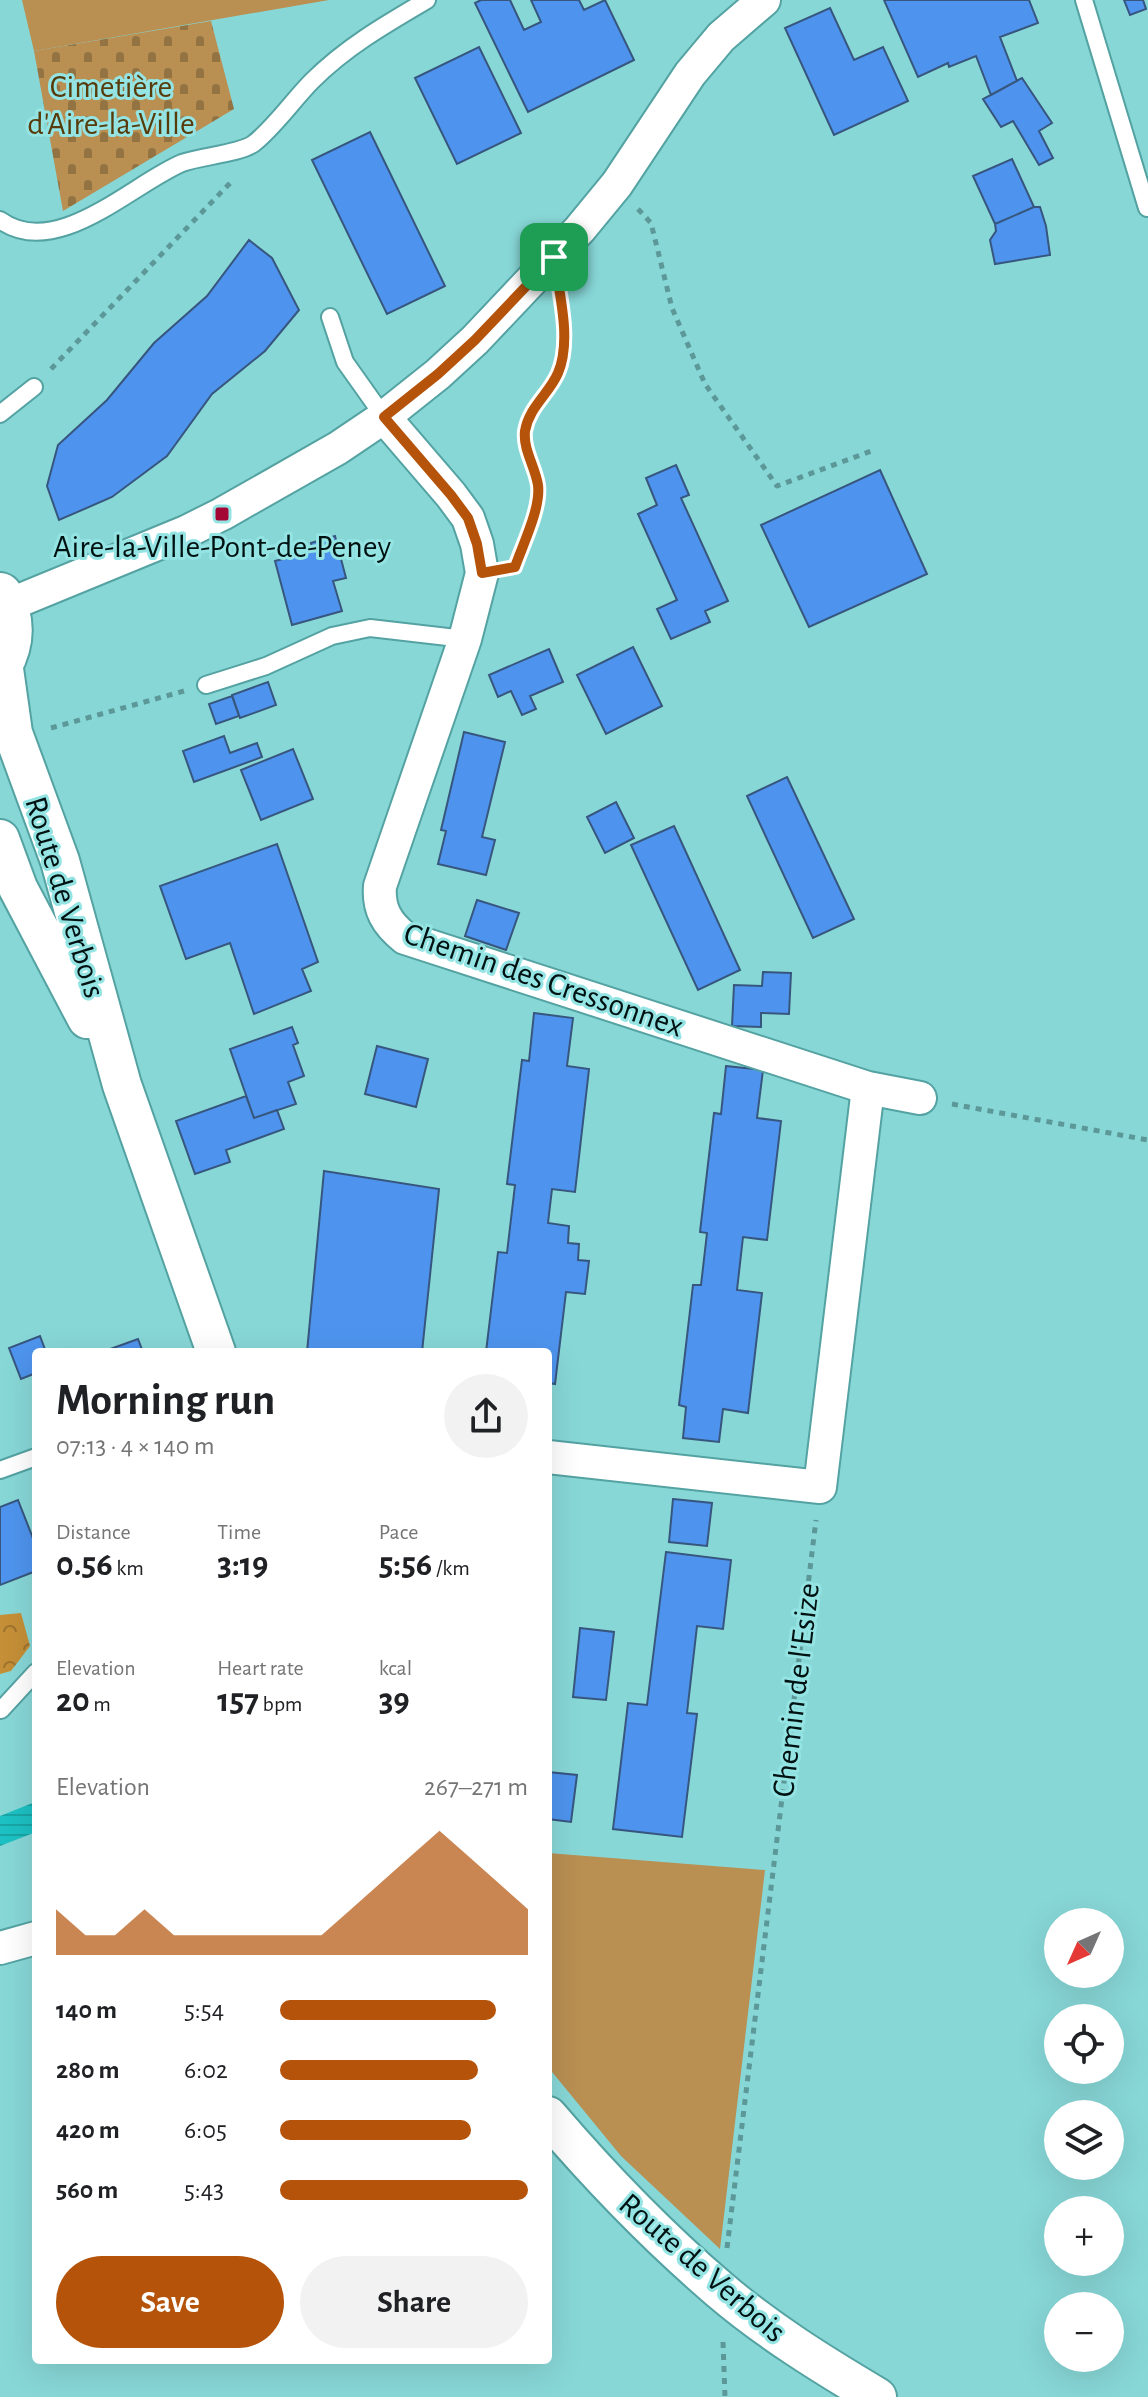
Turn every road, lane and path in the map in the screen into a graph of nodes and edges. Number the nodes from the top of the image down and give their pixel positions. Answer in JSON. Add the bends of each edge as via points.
{"nodes":[{"id":1,"x":427,"y":0,"type":"edge"},
{"id":2,"x":764,"y":0,"type":"edge"},
{"id":3,"x":1084,"y":0,"type":"edge"},
{"id":4,"x":252,"y":145,"type":"junction"},
{"id":5,"x":617,"y":184,"type":"junction"},
{"id":6,"x":1147,"y":208,"type":"edge"},
{"id":7,"x":0,"y":220,"type":"edge"},
{"id":8,"x":554,"y":257,"type":"junction"},
{"id":9,"x":330,"y":317,"type":"dead end"},
{"id":10,"x":34,"y":387,"type":"joint"},
{"id":11,"x":0,"y":414,"type":"edge"},
{"id":12,"x":384,"y":417,"type":"junction"},
{"id":13,"x":874,"y":450,"type":"dead end"},
{"id":14,"x":482,"y":573,"type":"junction"},
{"id":15,"x":3,"y":600,"type":"edge"},
{"id":16,"x":465,"y":639,"type":"junction"},
{"id":17,"x":1,"y":664,"type":"edge"},
{"id":18,"x":206,"y":685,"type":"joint"},
{"id":19,"x":38,"y":732,"type":"dead end"},
{"id":20,"x":0,"y":839,"type":"edge"},
{"id":21,"x":122,"y":1085,"type":"junction"},
{"id":22,"x":868,"y":1088,"type":"junction"},
{"id":23,"x":920,"y":1098,"type":"joint"},
{"id":24,"x":1148,"y":1140,"type":"edge"},
{"id":25,"x":215,"y":1348,"type":"edge"},
{"id":26,"x":552,"y":1457,"type":"edge"},
{"id":27,"x":32,"y":1458,"type":"edge"},
{"id":28,"x":0,"y":1470,"type":"edge"},
{"id":29,"x":820,"y":1487,"type":"junction"},
{"id":30,"x":32,"y":1676,"type":"edge"},
{"id":31,"x":1,"y":1710,"type":"edge"},
{"id":32,"x":32,"y":1939,"type":"edge"},
{"id":33,"x":0,"y":1948,"type":"edge"},
{"id":34,"x":552,"y":2121,"type":"edge"},
{"id":35,"x":721,"y":2291,"type":"junction"},
{"id":36,"x":877,"y":2397,"type":"edge"}],
"edges":[{"from":1,"to":4,"type":"lane","via":[[346,50]]},
{"from":2,"to":5,"type":"street","via":[[721,37],[690,74]]},
{"from":3,"to":6,"type":"lane"},
{"from":4,"to":7,"type":"lane","via":[[182,163],[74,226],[13,229]]},
{"from":4,"to":10,"type":"path","via":[[245,167]]},
{"from":5,"to":8,"type":"street"},
{"from":5,"to":13,"type":"path","via":[[651,223],[672,308],[705,384],[777,486]]},
{"from":8,"to":12,"type":"street","via":[[475,340]]},
{"from":8,"to":14,"type":"path","via":[[566,346],[559,372],[528,419],[525,434],[538,501],[515,567]]},
{"from":9,"to":12,"type":"lane","via":[[345,362]]},
{"from":10,"to":11,"type":"lane"},
{"from":12,"to":14,"type":"street","name":"Chemin des Cressonnex","via":[[468,518]]},
{"from":12,"to":15,"type":"street","via":[[210,520]]},
{"from":14,"to":16,"type":"street","name":"Chemin des Cressonnex"},
{"from":15,"to":17,"type":"main road","via":[[11,628]]},
{"from":16,"to":18,"type":"lane","via":[[370,628],[332,636],[266,666]]},
{"from":16,"to":22,"type":"street","name":"Chemin des Cressonnex","via":[[380,886],[379,899],[392,928],[405,938]]},
{"from":17,"to":21,"type":"street","name":"Route de Verbois","via":[[13,733],[60,861]]},
{"from":18,"to":19,"type":"path"},
{"from":20,"to":21,"type":"street","name":"Route de Verbois","via":[[18,888]]},
{"from":21,"to":25,"type":"street","name":"Route de Verbois"},
{"from":22,"to":23,"type":"street","name":"Chemin des Cressonnex"},
{"from":22,"to":29,"type":"street"},
{"from":23,"to":24,"type":"path"},
{"from":26,"to":29,"type":"street"},
{"from":27,"to":28,"type":"lane"},
{"from":29,"to":35,"type":"path","name":"Chemin de l'Esize"},
{"from":30,"to":31,"type":"lane"},
{"from":32,"to":33,"type":"street"},
{"from":34,"to":35,"type":"street","name":"Route de Verbois","via":[[645,2222]]},
{"from":35,"to":36,"type":"street","name":"Route de Verbois","via":[[787,2341]]}]}
